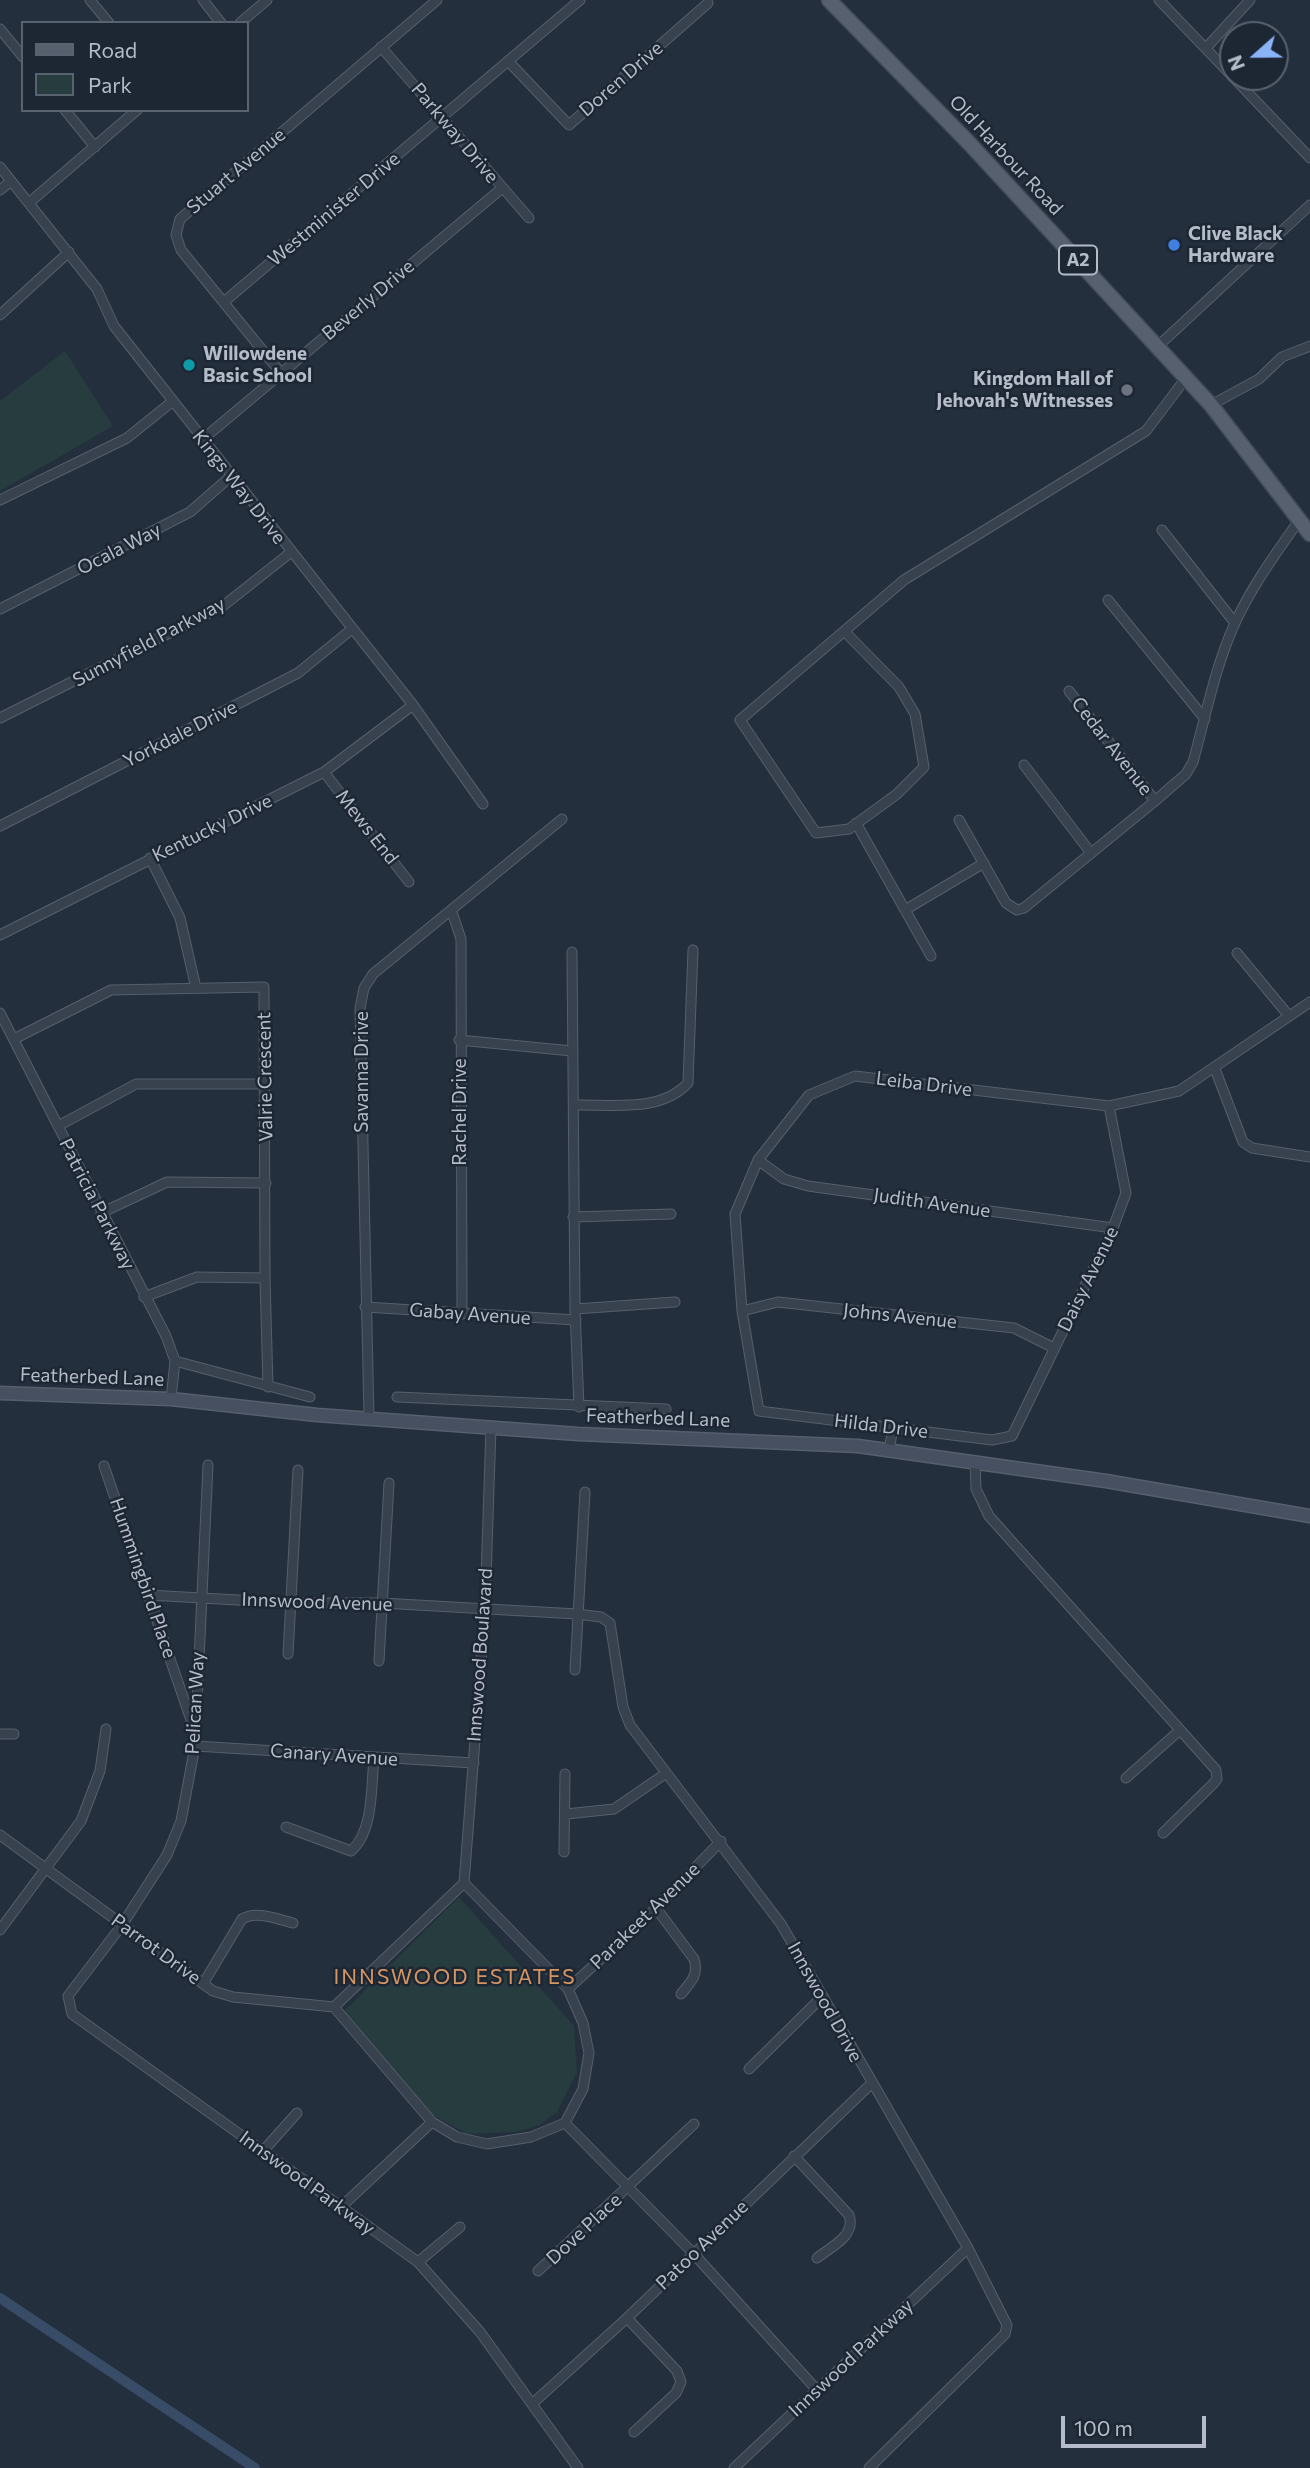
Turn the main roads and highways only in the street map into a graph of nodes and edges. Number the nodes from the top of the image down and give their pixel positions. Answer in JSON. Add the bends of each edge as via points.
{"nodes":[{"id":1,"x":829,"y":0,"type":"edge"},
{"id":2,"x":1307,"y":528,"type":"edge"},
{"id":3,"x":0,"y":1393,"type":"edge"},
{"id":4,"x":1310,"y":1516,"type":"edge"}],
"edges":[{"from":1,"to":2,"type":"main road","name":"Old Harbour Road","number":"A2","via":[[969,143],[1186,378]]},
{"from":3,"to":4,"type":"main road","name":"Featherbed Lane","via":[[172,1399],[317,1415],[889,1450]]}]}
